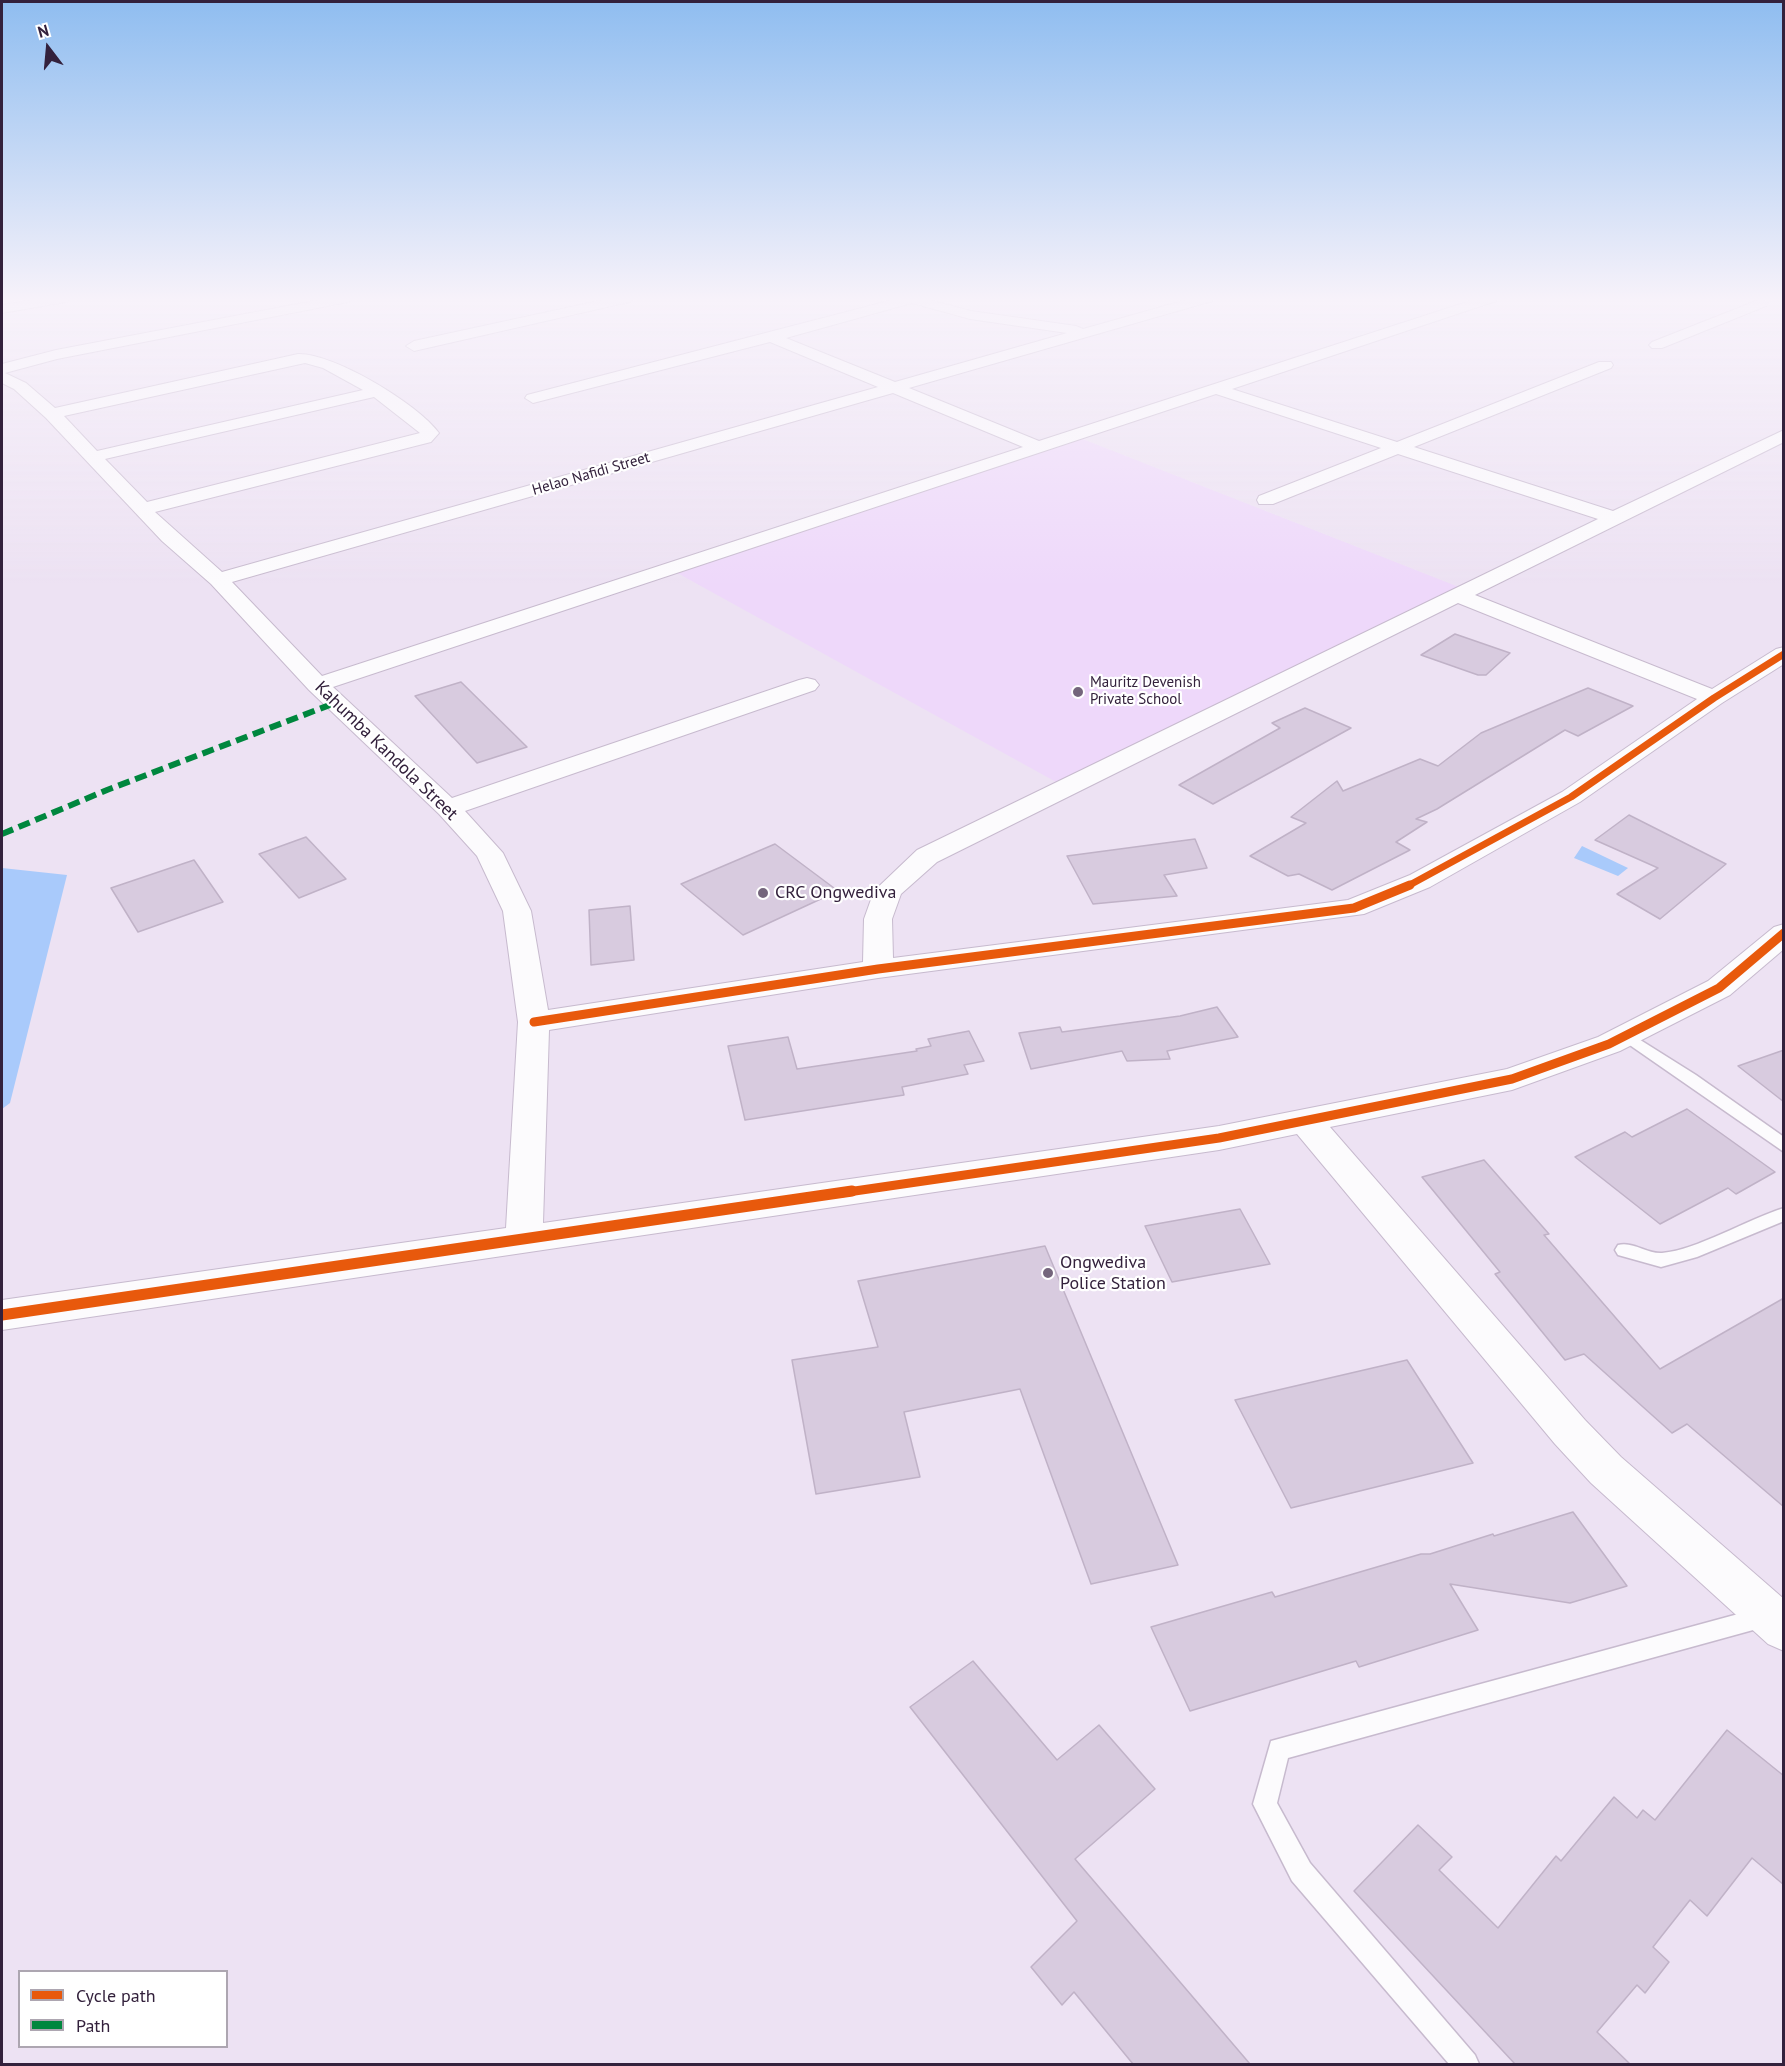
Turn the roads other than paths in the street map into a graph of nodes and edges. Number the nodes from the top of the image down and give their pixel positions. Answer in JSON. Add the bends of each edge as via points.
{"nodes":[{"id":1,"x":30,"y":394,"type":"edge"},
{"id":2,"x":140,"y":394,"type":"edge"},
{"id":3,"x":364,"y":394,"type":"edge"},
{"id":4,"x":378,"y":394,"type":"edge"},
{"id":5,"x":547,"y":394,"type":"edge"},
{"id":6,"x":869,"y":394,"type":"edge"},
{"id":7,"x":908,"y":394,"type":"edge"},
{"id":8,"x":1201,"y":394,"type":"edge"},
{"id":9,"x":1234,"y":394,"type":"edge"},
{"id":10,"x":1531,"y":394,"type":"edge"},
{"id":11,"x":533,"y":398,"type":"dead end"},
{"id":12,"x":52,"y":414,"type":"junction"},
{"id":13,"x":1781,"y":439,"type":"edge"},
{"id":14,"x":1041,"y":448,"type":"junction"},
{"id":15,"x":1397,"y":448,"type":"junction"},
{"id":16,"x":92,"y":457,"type":"junction"},
{"id":17,"x":1266,"y":500,"type":"dead end"},
{"id":18,"x":143,"y":509,"type":"junction"},
{"id":19,"x":1614,"y":518,"type":"junction"},
{"id":20,"x":218,"y":580,"type":"junction"},
{"id":21,"x":1458,"y":596,"type":"junction"},
{"id":22,"x":1784,"y":654,"type":"edge"},
{"id":23,"x":317,"y":685,"type":"junction"},
{"id":24,"x":807,"y":685,"type":"dead end"},
{"id":25,"x":1714,"y":698,"type":"junction"},
{"id":26,"x":448,"y":808,"type":"junction"},
{"id":27,"x":1784,"y":933,"type":"edge"},
{"id":28,"x":878,"y":969,"type":"junction"},
{"id":29,"x":534,"y":1022,"type":"junction"},
{"id":30,"x":1626,"y":1036,"type":"junction"},
{"id":31,"x":1306,"y":1122,"type":"junction"},
{"id":32,"x":1784,"y":1146,"type":"edge"},
{"id":33,"x":1784,"y":1214,"type":"edge"},
{"id":34,"x":524,"y":1238,"type":"junction"},
{"id":35,"x":1624,"y":1250,"type":"dead end"},
{"id":36,"x":2,"y":1315,"type":"edge"},
{"id":37,"x":1775,"y":1623,"type":"edge"},
{"id":38,"x":1466,"y":2064,"type":"edge"}],
"edges":[{"from":1,"to":12,"type":"street","name":"Kahumba Kandola Street"},
{"from":2,"to":12,"type":"street"},
{"from":3,"to":16,"type":"street"},
{"from":4,"to":18,"type":"street","via":[[430,433],[425,438]]},
{"from":5,"to":11,"type":"street"},
{"from":6,"to":20,"type":"street","name":"Helao Nafidi Street"},
{"from":7,"to":14,"type":"street"},
{"from":8,"to":14,"type":"street"},
{"from":9,"to":15,"type":"street"},
{"from":10,"to":15,"type":"street"},
{"from":12,"to":16,"type":"street","name":"Kahumba Kandola Street"},
{"from":13,"to":19,"type":"street"},
{"from":14,"to":23,"type":"street"},
{"from":15,"to":17,"type":"street"},
{"from":15,"to":19,"type":"street"},
{"from":16,"to":18,"type":"street","name":"Kahumba Kandola Street"},
{"from":18,"to":20,"type":"street","name":"Kahumba Kandola Street"},
{"from":19,"to":21,"type":"street"},
{"from":20,"to":23,"type":"street","name":"Kahumba Kandola Street"},
{"from":21,"to":25,"type":"street"},
{"from":21,"to":28,"type":"street","via":[[927,856],[888,891],[878,919]]},
{"from":22,"to":25,"type":"street"},
{"from":23,"to":26,"type":"street","name":"Kahumba Kandola Street"},
{"from":24,"to":26,"type":"street"},
{"from":25,"to":28,"type":"street","via":[[1571,796],[1420,881],[1354,908]]},
{"from":26,"to":29,"type":"street","name":"Kahumba Kandola Street","via":[[489,853],[517,911]]},
{"from":27,"to":30,"type":"street","via":[[1719,988]]},
{"from":28,"to":29,"type":"street"},
{"from":29,"to":34,"type":"street","name":"Kahumba Kandola Street"},
{"from":30,"to":31,"type":"street","via":[[1512,1079]]},
{"from":30,"to":32,"type":"lane"},
{"from":31,"to":34,"type":"street","via":[[1219,1138]]},
{"from":31,"to":37,"type":"street","via":[[1570,1432],[1606,1470]]},
{"from":33,"to":35,"type":"lane","via":[[1691,1252],[1661,1260]]},
{"from":34,"to":36,"type":"street"},
{"from":37,"to":38,"type":"lane","via":[[1279,1749],[1265,1804],[1301,1872]]}]}
